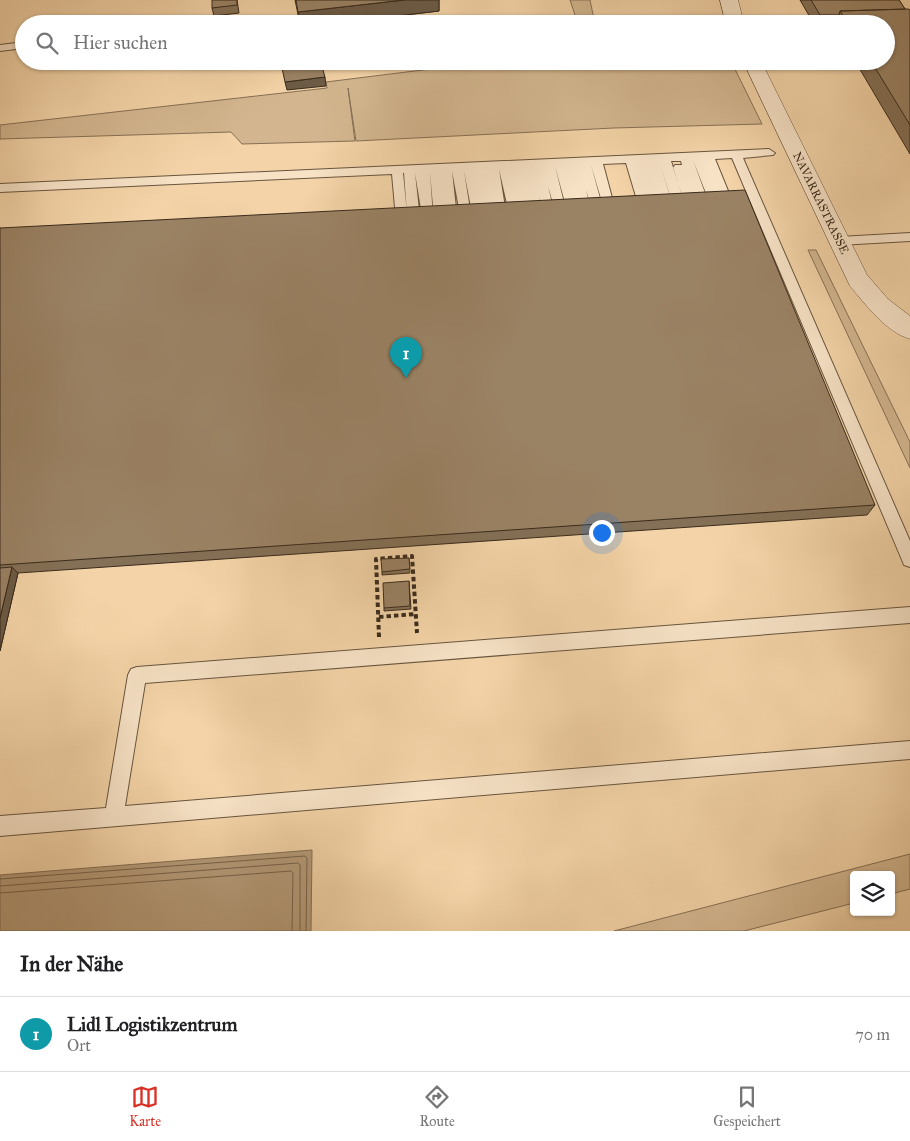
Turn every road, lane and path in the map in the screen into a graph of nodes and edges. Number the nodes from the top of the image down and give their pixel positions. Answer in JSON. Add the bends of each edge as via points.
{"nodes":[{"id":1,"x":729,"y":0,"type":"edge"},
{"id":2,"x":733,"y":15,"type":"edge"},
{"id":3,"x":15,"y":46,"type":"edge"},
{"id":4,"x":0,"y":48,"type":"edge"},
{"id":5,"x":756,"y":70,"type":"edge"},
{"id":6,"x":770,"y":153,"type":"dead end"},
{"id":7,"x":736,"y":155,"type":"junction"},
{"id":8,"x":703,"y":156,"type":"junction"},
{"id":9,"x":658,"y":158,"type":"junction"},
{"id":10,"x":597,"y":161,"type":"junction"},
{"id":11,"x":573,"y":162,"type":"junction"},
{"id":12,"x":492,"y":166,"type":"junction"},
{"id":13,"x":422,"y":169,"type":"junction"},
{"id":14,"x":403,"y":170,"type":"junction"},
{"id":15,"x":0,"y":188,"type":"edge"},
{"id":16,"x":685,"y":205,"type":"junction"},
{"id":17,"x":446,"y":217,"type":"edge"},
{"id":18,"x":427,"y":218,"type":"edge"},
{"id":19,"x":408,"y":219,"type":"edge"},
{"id":20,"x":910,"y":237,"type":"edge"},
{"id":21,"x":840,"y":241,"type":"junction"},
{"id":22,"x":910,"y":330,"type":"edge"},
{"id":23,"x":910,"y":560,"type":"edge"},
{"id":24,"x":416,"y":614,"type":"junction"},
{"id":25,"x":910,"y":615,"type":"edge"},
{"id":26,"x":379,"y":617,"type":"junction"},
{"id":27,"x":417,"y":630,"type":"dead end"},
{"id":28,"x":379,"y":633,"type":"dead end"},
{"id":29,"x":910,"y":750,"type":"edge"},
{"id":30,"x":114,"y":817,"type":"junction"},
{"id":31,"x":0,"y":826,"type":"edge"}],
"edges":[{"from":1,"to":2,"type":"street"},
{"from":3,"to":4,"type":"lane"},
{"from":5,"to":21,"type":"street","name":"NAVARRASTRASSE"},
{"from":6,"to":7,"type":"lane"},
{"from":7,"to":8,"type":"lane"},
{"from":7,"to":23,"type":"lane"},
{"from":8,"to":9,"type":"lane"},
{"from":8,"to":16,"type":"lane"},
{"from":9,"to":10,"type":"lane"},
{"from":9,"to":16,"type":"lane"},
{"from":9,"to":16,"type":"lane"},
{"from":9,"to":16,"type":"lane"},
{"from":10,"to":11,"type":"lane"},
{"from":10,"to":11,"type":"lane","via":[[597,209]]},
{"from":11,"to":12,"type":"lane"},
{"from":11,"to":12,"type":"lane","via":[[560,211]]},
{"from":12,"to":12,"type":"lane","via":[[482,215]]},
{"from":12,"to":12,"type":"lane","via":[[524,213]]},
{"from":12,"to":13,"type":"lane"},
{"from":12,"to":17,"type":"lane"},
{"from":13,"to":14,"type":"lane"},
{"from":13,"to":18,"type":"lane"},
{"from":14,"to":15,"type":"lane"},
{"from":14,"to":19,"type":"lane"},
{"from":20,"to":21,"type":"lane"},
{"from":21,"to":22,"type":"street","name":"NAVARRASTRASSE","via":[[858,280],[880,305]]},
{"from":24,"to":26,"type":"path"},
{"from":24,"to":26,"type":"path","via":[[412,556],[407,556],[376,559]]},
{"from":24,"to":27,"type":"path"},
{"from":25,"to":30,"type":"lane","via":[[137,675]]},
{"from":26,"to":28,"type":"path"},
{"from":29,"to":30,"type":"lane"},
{"from":30,"to":31,"type":"lane"}]}
